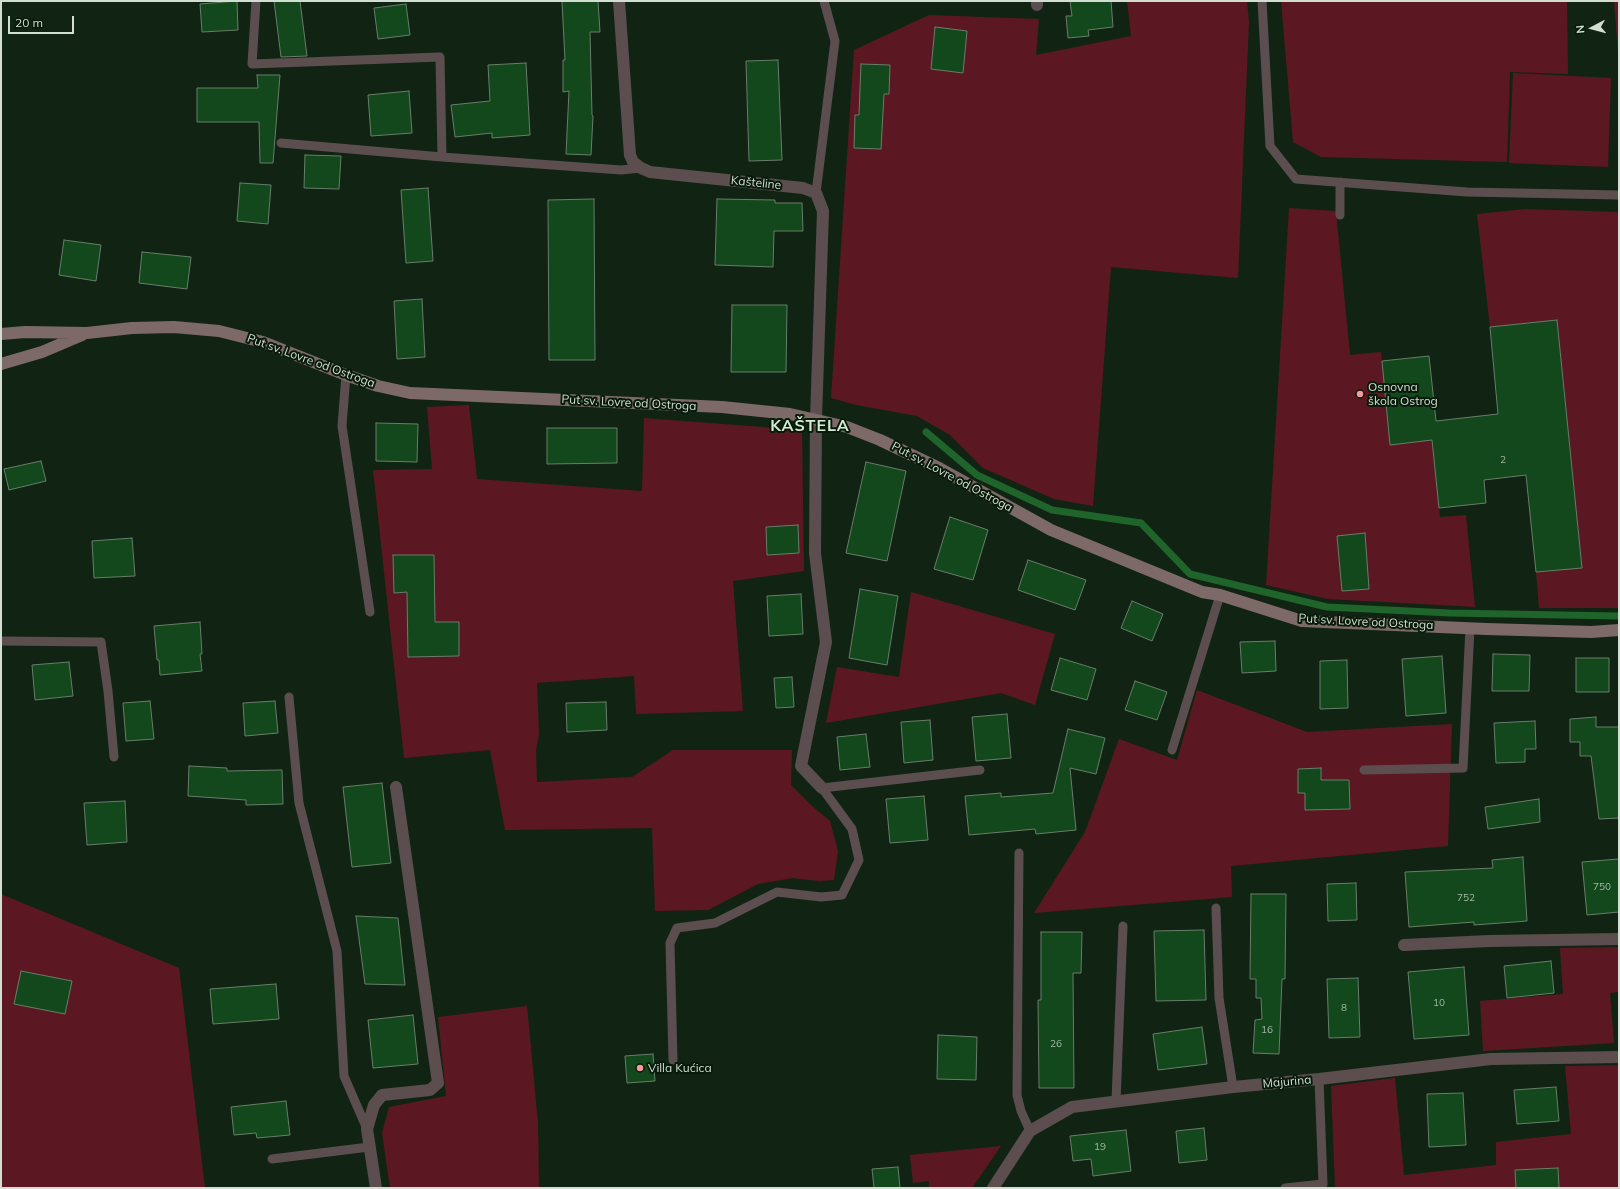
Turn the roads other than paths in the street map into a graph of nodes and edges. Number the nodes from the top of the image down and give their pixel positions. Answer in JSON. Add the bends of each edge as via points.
{"nodes":[{"id":1,"x":256,"y":1,"type":"edge"},
{"id":2,"x":619,"y":1,"type":"edge"},
{"id":3,"x":824,"y":1,"type":"edge"},
{"id":4,"x":1262,"y":1,"type":"edge"},
{"id":5,"x":281,"y":143,"type":"dead end"},
{"id":6,"x":442,"y":157,"type":"junction"},
{"id":7,"x":641,"y":168,"type":"junction"},
{"id":8,"x":1340,"y":182,"type":"junction"},
{"id":9,"x":816,"y":193,"type":"junction"},
{"id":10,"x":1619,"y":195,"type":"edge"},
{"id":11,"x":1340,"y":215,"type":"dead end"},
{"id":12,"x":87,"y":333,"type":"junction"},
{"id":13,"x":1,"y":334,"type":"edge"},
{"id":14,"x":1,"y":364,"type":"edge"},
{"id":15,"x":346,"y":375,"type":"junction"},
{"id":16,"x":816,"y":419,"type":"junction"},
{"id":17,"x":1220,"y":595,"type":"junction"},
{"id":18,"x":370,"y":612,"type":"dead end"},
{"id":19,"x":1470,"y":628,"type":"junction"},
{"id":20,"x":1619,"y":630,"type":"edge"},
{"id":21,"x":1,"y":641,"type":"edge"},
{"id":22,"x":289,"y":697,"type":"dead end"},
{"id":23,"x":1172,"y":750,"type":"dead end"},
{"id":24,"x":114,"y":757,"type":"dead end"},
{"id":25,"x":980,"y":770,"type":"dead end"},
{"id":26,"x":1364,"y":770,"type":"dead end"},
{"id":27,"x":396,"y":787,"type":"dead end"},
{"id":28,"x":822,"y":788,"type":"junction"},
{"id":29,"x":1019,"y":853,"type":"dead end"},
{"id":30,"x":1216,"y":908,"type":"dead end"},
{"id":31,"x":1123,"y":926,"type":"dead end"},
{"id":32,"x":1619,"y":939,"type":"edge"},
{"id":33,"x":1404,"y":945,"type":"dead end"},
{"id":34,"x":1619,"y":1057,"type":"edge"},
{"id":35,"x":673,"y":1060,"type":"dead end"},
{"id":36,"x":1319,"y":1079,"type":"junction"},
{"id":37,"x":1233,"y":1087,"type":"junction"},
{"id":38,"x":1116,"y":1101,"type":"junction"},
{"id":39,"x":366,"y":1129,"type":"junction"},
{"id":40,"x":1030,"y":1131,"type":"junction"},
{"id":41,"x":370,"y":1147,"type":"junction"},
{"id":42,"x":272,"y":1159,"type":"dead end"},
{"id":43,"x":376,"y":1188,"type":"edge"},
{"id":44,"x":993,"y":1188,"type":"edge"},
{"id":45,"x":1285,"y":1188,"type":"edge"}],
"edges":[{"from":1,"to":6,"type":"lane","via":[[252,64],[440,57]]},
{"from":2,"to":7,"type":"street","via":[[630,155],[633,162]]},
{"from":3,"to":9,"type":"lane","via":[[835,41]]},
{"from":4,"to":8,"type":"lane","via":[[1270,146],[1296,179]]},
{"from":5,"to":6,"type":"lane"},
{"from":6,"to":7,"type":"lane","via":[[621,170]]},
{"from":7,"to":9,"type":"street","name":"Kašteline","via":[[650,172],[804,188]]},
{"from":8,"to":10,"type":"lane","via":[[1467,192]]},
{"from":8,"to":11,"type":"lane"},
{"from":9,"to":16,"type":"street","via":[[823,211]]},
{"from":12,"to":13,"type":"street","name":"Put sv. Lovre od Ostroga"},
{"from":12,"to":14,"type":"street","name":"Put sv. Lovre od Ostroga","via":[[42,352]]},
{"from":12,"to":15,"type":"street","name":"Put sv. Lovre od Ostroga","via":[[174,327],[220,331],[263,342]]},
{"from":15,"to":16,"type":"street","name":"Put sv. Lovre od Ostroga","via":[[410,393],[722,407]]},
{"from":15,"to":18,"type":"lane","via":[[342,426]]},
{"from":16,"to":17,"type":"street","name":"Put sv. Lovre od Ostroga","via":[[848,427],[880,440],[939,468],[1051,530],[1202,592]]},
{"from":16,"to":28,"type":"street","via":[[815,553],[826,642],[801,766]]},
{"from":17,"to":19,"type":"street","name":"Put sv. Lovre od Ostroga","via":[[1302,621]]},
{"from":17,"to":23,"type":"lane"},
{"from":19,"to":20,"type":"street","name":"Put sv. Lovre od Ostroga","via":[[1591,632]]},
{"from":19,"to":26,"type":"lane","via":[[1463,768]]},
{"from":21,"to":24,"type":"lane","via":[[102,642]]},
{"from":22,"to":39,"type":"lane","via":[[299,803],[337,951],[344,1076]]},
{"from":25,"to":28,"type":"lane"},
{"from":27,"to":39,"type":"street","via":[[438,1084],[430,1090],[382,1095],[374,1105]]},
{"from":28,"to":35,"type":"lane","via":[[852,829],[859,860],[842,895],[821,897],[777,892],[715,923],[677,928],[670,943]]},
{"from":29,"to":40,"type":"lane","via":[[1017,1095]]},
{"from":30,"to":37,"type":"lane","via":[[1219,998]]},
{"from":31,"to":38,"type":"lane"},
{"from":32,"to":33,"type":"street"},
{"from":34,"to":36,"type":"street","name":"Majurina","via":[[1492,1059]]},
{"from":36,"to":37,"type":"street","name":"Majurina"},
{"from":36,"to":45,"type":"lane","via":[[1323,1184]]},
{"from":37,"to":38,"type":"street","name":"Majurina"},
{"from":38,"to":40,"type":"street","name":"Majurina","via":[[1072,1106]]},
{"from":39,"to":41,"type":"street"},
{"from":40,"to":44,"type":"street","name":"Majurina"},
{"from":41,"to":42,"type":"lane"},
{"from":41,"to":43,"type":"street"}]}
